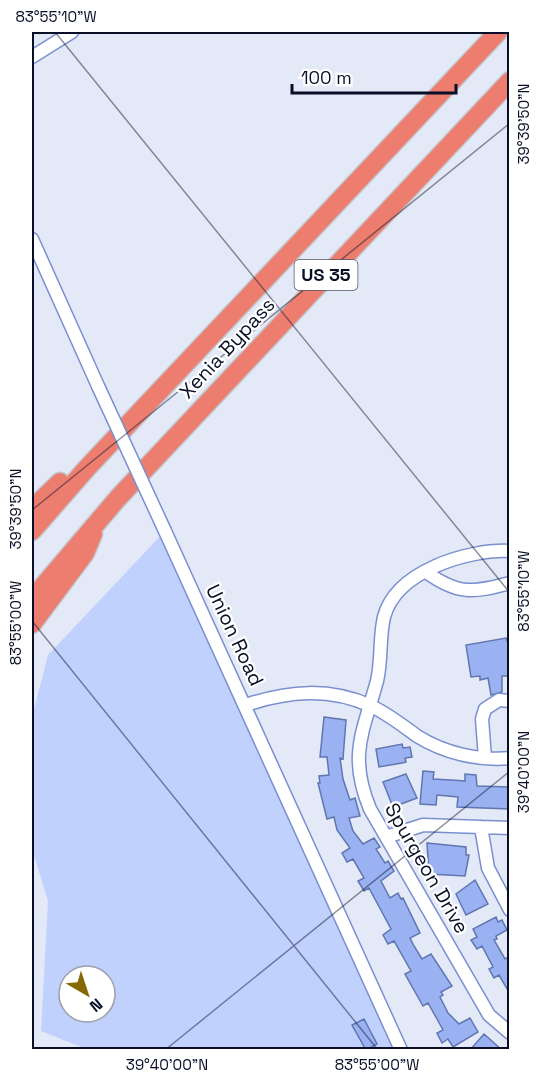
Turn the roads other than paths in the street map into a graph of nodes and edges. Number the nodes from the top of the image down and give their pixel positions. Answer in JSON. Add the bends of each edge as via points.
{"nodes":[{"id":1,"x":72,"y":32,"type":"edge"},
{"id":2,"x":498,"y":32,"type":"edge"},
{"id":3,"x":32,"y":57,"type":"edge"},
{"id":4,"x":510,"y":81,"type":"edge"},
{"id":5,"x":32,"y":239,"type":"edge"},
{"id":6,"x":87,"y":468,"type":"junction"},
{"id":7,"x":32,"y":509,"type":"edge"},
{"id":8,"x":99,"y":518,"type":"junction"},
{"id":9,"x":32,"y":531,"type":"edge"},
{"id":10,"x":510,"y":551,"type":"edge"},
{"id":11,"x":426,"y":572,"type":"junction"},
{"id":12,"x":510,"y":582,"type":"edge"},
{"id":13,"x":32,"y":599,"type":"edge"},
{"id":14,"x":32,"y":624,"type":"edge"},
{"id":15,"x":510,"y":701,"type":"edge"},
{"id":16,"x":246,"y":705,"type":"junction"},
{"id":17,"x":370,"y":706,"type":"junction"},
{"id":18,"x":485,"y":758,"type":"junction"},
{"id":19,"x":510,"y":758,"type":"edge"},
{"id":20,"x":481,"y":826,"type":"junction"},
{"id":21,"x":510,"y":828,"type":"edge"},
{"id":22,"x":386,"y":837,"type":"junction"},
{"id":23,"x":510,"y":910,"type":"edge"},
{"id":24,"x":510,"y":1033,"type":"edge"},
{"id":25,"x":401,"y":1050,"type":"edge"}],
"edges":[{"from":1,"to":3,"type":"street"},
{"from":2,"to":6,"type":"highway","name":"Xenia Bypass","number":"US 35"},
{"from":4,"to":8,"type":"highway","name":"Xenia Bypass","number":"US 35"},
{"from":5,"to":16,"type":"street","name":"Union Road","bridge":true},
{"from":6,"to":7,"type":"highway","via":[[66,476]]},
{"from":6,"to":9,"type":"highway","name":"Xenia Bypass","number":"US 35"},
{"from":8,"to":13,"type":"highway","name":"Xenia Bypass","number":"US 35"},
{"from":8,"to":14,"type":"highway","via":[[85,554]]},
{"from":10,"to":11,"type":"street","name":"Spurgeon Drive","via":[[462,556]]},
{"from":11,"to":12,"type":"street","via":[[459,591]]},
{"from":11,"to":17,"type":"street","name":"Spurgeon Drive","via":[[395,594],[385,615]]},
{"from":15,"to":18,"type":"street","via":[[499,700],[484,709]]},
{"from":16,"to":17,"type":"street","via":[[301,692],[331,694]]},
{"from":16,"to":25,"type":"street","name":"Union Road"},
{"from":17,"to":18,"type":"street","via":[[432,744],[458,754]]},
{"from":17,"to":22,"type":"street","name":"Spurgeon Drive","via":[[360,733],[359,765],[365,797]]},
{"from":18,"to":19,"type":"street"},
{"from":20,"to":21,"type":"street"},
{"from":20,"to":22,"type":"street","via":[[423,825]]},
{"from":20,"to":23,"type":"street","via":[[488,868]]},
{"from":22,"to":24,"type":"street","name":"Spurgeon Drive","via":[[489,1015]]}]}
